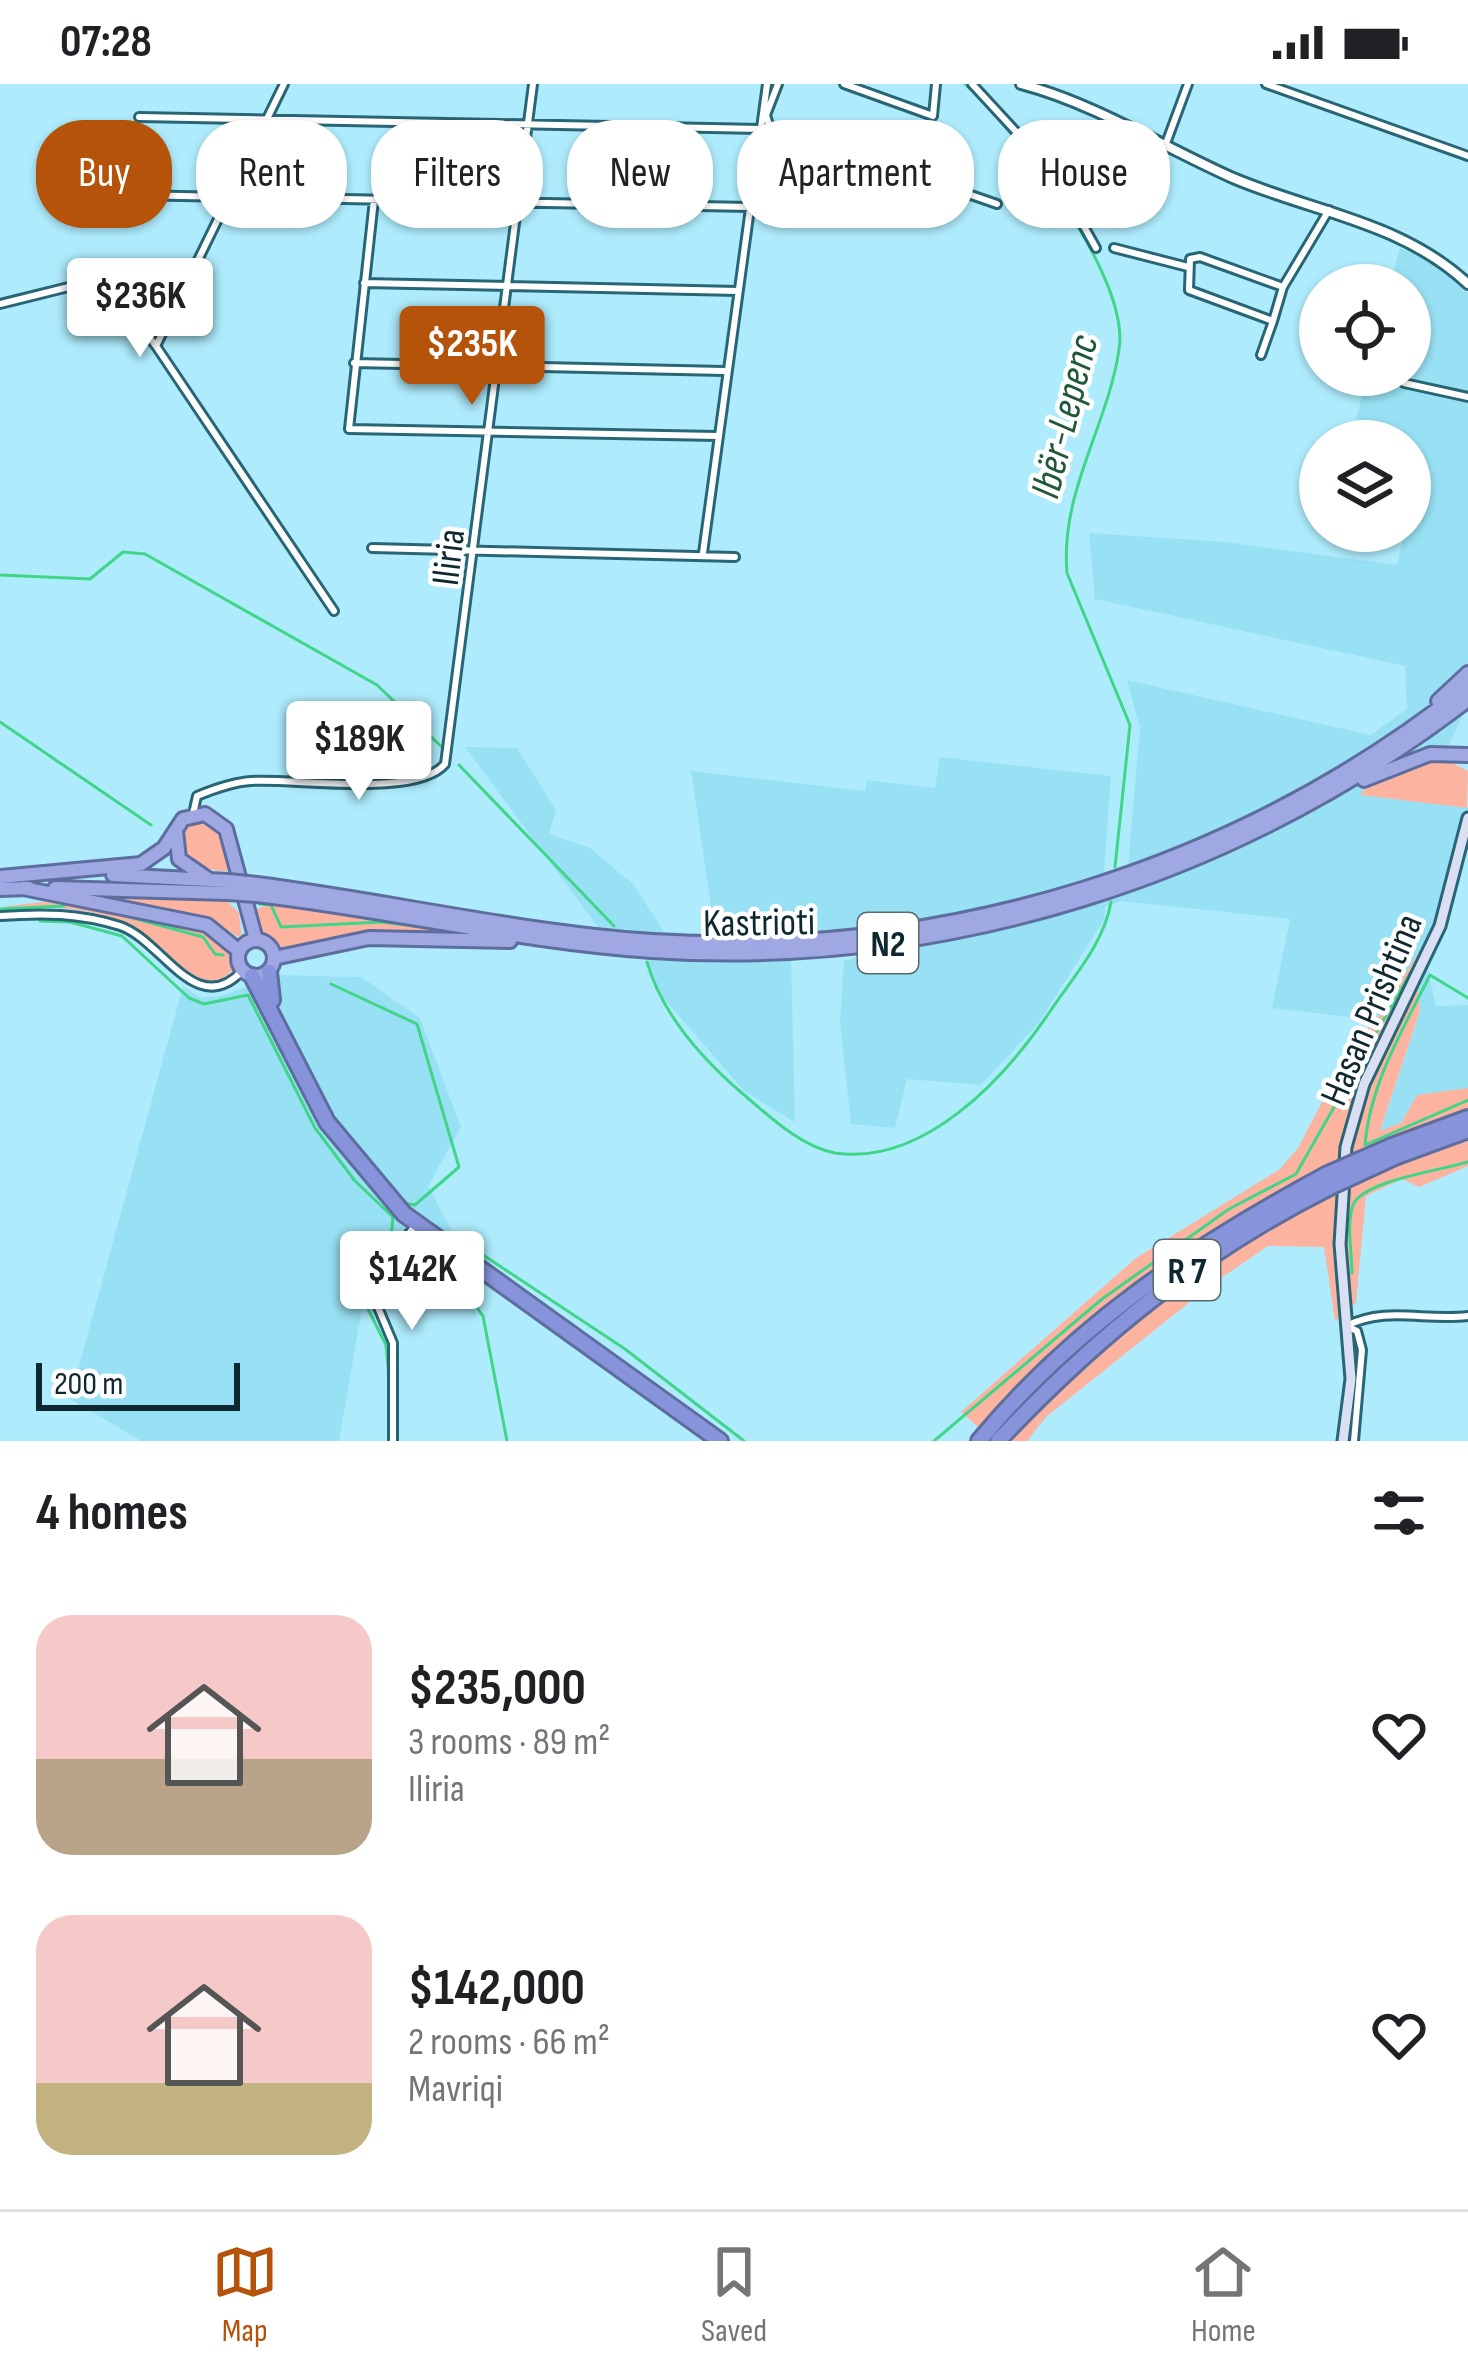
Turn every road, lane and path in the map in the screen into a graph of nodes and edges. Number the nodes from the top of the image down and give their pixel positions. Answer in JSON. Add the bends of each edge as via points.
{"nodes":[{"id":1,"x":284,"y":84,"type":"edge"},
{"id":2,"x":532,"y":84,"type":"edge"},
{"id":3,"x":767,"y":84,"type":"edge"},
{"id":4,"x":778,"y":84,"type":"edge"},
{"id":5,"x":844,"y":84,"type":"edge"},
{"id":6,"x":936,"y":84,"type":"edge"},
{"id":7,"x":972,"y":84,"type":"edge"},
{"id":8,"x":1021,"y":84,"type":"edge"},
{"id":9,"x":1187,"y":84,"type":"edge"},
{"id":10,"x":1266,"y":84,"type":"edge"},
{"id":11,"x":864,"y":87,"type":"edge"},
{"id":12,"x":139,"y":117,"type":"dead end"},
{"id":13,"x":266,"y":119,"type":"junction"},
{"id":14,"x":528,"y":120,"type":"edge"},
{"id":15,"x":762,"y":120,"type":"edge"},
{"id":16,"x":1105,"y":120,"type":"edge"},
{"id":17,"x":371,"y":121,"type":"edge"},
{"id":18,"x":543,"y":124,"type":"edge"},
{"id":19,"x":737,"y":128,"type":"edge"},
{"id":20,"x":1170,"y":132,"type":"edge"},
{"id":21,"x":1170,"y":148,"type":"edge"},
{"id":22,"x":1468,"y":156,"type":"edge"},
{"id":23,"x":543,"y":203,"type":"edge"},
{"id":24,"x":998,"y":204,"type":"dead end"},
{"id":25,"x":737,"y":207,"type":"edge"},
{"id":26,"x":1328,"y":210,"type":"junction"},
{"id":27,"x":371,"y":225,"type":"edge"},
{"id":28,"x":214,"y":228,"type":"edge"},
{"id":29,"x":516,"y":228,"type":"edge"},
{"id":30,"x":747,"y":228,"type":"edge"},
{"id":31,"x":1096,"y":248,"type":"dead end"},
{"id":32,"x":1114,"y":248,"type":"dead end"},
{"id":33,"x":1189,"y":263,"type":"junction"},
{"id":34,"x":364,"y":284,"type":"junction"},
{"id":35,"x":1468,"y":284,"type":"edge"},
{"id":36,"x":508,"y":287,"type":"junction"},
{"id":37,"x":1283,"y":287,"type":"junction"},
{"id":38,"x":738,"y":291,"type":"junction"},
{"id":39,"x":0,"y":304,"type":"edge"},
{"id":40,"x":1273,"y":321,"type":"junction"},
{"id":41,"x":156,"y":346,"type":"junction"},
{"id":42,"x":1261,"y":355,"type":"dead end"},
{"id":43,"x":354,"y":363,"type":"junction"},
{"id":44,"x":498,"y":367,"type":"junction"},
{"id":45,"x":724,"y":371,"type":"junction"},
{"id":46,"x":1431,"y":389,"type":"edge"},
{"id":47,"x":1468,"y":397,"type":"edge"},
{"id":48,"x":490,"y":436,"type":"junction"},
{"id":49,"x":717,"y":436,"type":"junction"},
{"id":50,"x":372,"y":548,"type":"dead end"},
{"id":51,"x":476,"y":549,"type":"junction"},
{"id":52,"x":703,"y":553,"type":"junction"},
{"id":53,"x":735,"y":557,"type":"dead end"},
{"id":54,"x":334,"y":611,"type":"dead end"},
{"id":55,"x":1468,"y":673,"type":"edge"},
{"id":56,"x":1468,"y":686,"type":"edge"},
{"id":57,"x":1468,"y":700,"type":"edge"},
{"id":58,"x":1416,"y":726,"type":"junction"},
{"id":59,"x":1468,"y":755,"type":"edge"},
{"id":60,"x":1313,"y":802,"type":"junction"},
{"id":61,"x":193,"y":814,"type":"junction"},
{"id":62,"x":1468,"y":818,"type":"edge"},
{"id":63,"x":178,"y":824,"type":"junction"},
{"id":64,"x":70,"y":874,"type":"junction"},
{"id":65,"x":0,"y":877,"type":"edge"},
{"id":66,"x":210,"y":880,"type":"junction"},
{"id":67,"x":228,"y":887,"type":"junction"},
{"id":68,"x":23,"y":888,"type":"junction"},
{"id":69,"x":0,"y":889,"type":"edge"},
{"id":70,"x":257,"y":890,"type":"junction"},
{"id":71,"x":0,"y":916,"type":"edge"},
{"id":72,"x":574,"y":944,"type":"junction"},
{"id":73,"x":247,"y":945,"type":"junction"},
{"id":74,"x":271,"y":965,"type":"junction"},
{"id":75,"x":247,"y":974,"type":"junction"},
{"id":76,"x":276,"y":1016,"type":"junction"},
{"id":77,"x":1468,"y":1118,"type":"edge"},
{"id":78,"x":1468,"y":1130,"type":"edge"},
{"id":79,"x":1394,"y":1151,"type":"junction"},
{"id":80,"x":1328,"y":1181,"type":"junction"},
{"id":81,"x":416,"y":1225,"type":"junction"},
{"id":82,"x":1468,"y":1316,"type":"edge"},
{"id":83,"x":1346,"y":1325,"type":"junction"},
{"id":84,"x":998,"y":1418,"type":"junction"},
{"id":85,"x":393,"y":1441,"type":"edge"},
{"id":86,"x":719,"y":1441,"type":"edge"},
{"id":87,"x":965,"y":1441,"type":"edge"},
{"id":88,"x":979,"y":1441,"type":"edge"},
{"id":89,"x":998,"y":1441,"type":"edge"},
{"id":90,"x":1343,"y":1441,"type":"edge"},
{"id":91,"x":1354,"y":1441,"type":"edge"}],
"edges":[{"from":1,"to":13,"type":"street"},
{"from":2,"to":14,"type":"street","name":"Iliria"},
{"from":3,"to":15,"type":"street"},
{"from":4,"to":24,"type":"street","via":[[769,125]]},
{"from":5,"to":11,"type":"street"},
{"from":6,"to":11,"type":"street","via":[[933,116]]},
{"from":7,"to":31,"type":"street","via":[[1054,173]]},
{"from":8,"to":16,"type":"street"},
{"from":9,"to":20,"type":"street"},
{"from":10,"to":22,"type":"street"},
{"from":12,"to":13,"type":"street"},
{"from":13,"to":17,"type":"street"},
{"from":18,"to":19,"type":"street"},
{"from":21,"to":26,"type":"street"},
{"from":23,"to":25,"type":"street"},
{"from":26,"to":35,"type":"street","via":[[1422,248]]},
{"from":26,"to":37,"type":"street"},
{"from":27,"to":34,"type":"street"},
{"from":28,"to":41,"type":"street"},
{"from":29,"to":36,"type":"street","name":"Iliria"},
{"from":30,"to":38,"type":"street"},
{"from":32,"to":33,"type":"street"},
{"from":33,"to":37,"type":"street","via":[[1208,260]]},
{"from":33,"to":40,"type":"street","via":[[1189,290]]},
{"from":34,"to":36,"type":"street"},
{"from":34,"to":43,"type":"street"},
{"from":36,"to":38,"type":"street"},
{"from":36,"to":44,"type":"street","name":"Iliria"},
{"from":37,"to":40,"type":"street"},
{"from":38,"to":45,"type":"street"},
{"from":39,"to":41,"type":"street","via":[[109,277]]},
{"from":40,"to":42,"type":"street"},
{"from":41,"to":54,"type":"street"},
{"from":43,"to":44,"type":"street"},
{"from":43,"to":48,"type":"street","via":[[349,429]]},
{"from":44,"to":45,"type":"street"},
{"from":44,"to":48,"type":"street","name":"Iliria"},
{"from":45,"to":49,"type":"street"},
{"from":46,"to":47,"type":"street"},
{"from":48,"to":49,"type":"street"},
{"from":48,"to":51,"type":"street","name":"Iliria"},
{"from":49,"to":52,"type":"street"},
{"from":50,"to":51,"type":"street"},
{"from":51,"to":52,"type":"street"},
{"from":51,"to":61,"type":"street","name":"Iliria","via":[[452,737],[440,770],[388,783],[247,781],[197,796]]},
{"from":52,"to":53,"type":"street"},
{"from":55,"to":58,"type":"highway"},
{"from":56,"to":58,"type":"highway","number":"N2"},
{"from":57,"to":60,"type":"highway","name":"Kastrioti","number":"N2"},
{"from":58,"to":70,"type":"highway","name":"Kastrioti","number":"N2","via":[[1308,794],[1175,857],[1024,906],[898,931],[775,942],[651,941]]},
{"from":59,"to":60,"type":"highway","via":[[1430,754]]},
{"from":60,"to":72,"type":"highway","name":"Kastrioti","number":"N2","via":[[1131,884],[956,932],[776,952]]},
{"from":61,"to":63,"type":"highway"},
{"from":61,"to":73,"type":"highway","via":[[212,816],[226,829]]},
{"from":62,"to":83,"type":"main road","name":"Hasan Prishtina","via":[[1440,926],[1364,1084],[1346,1147]]},
{"from":63,"to":64,"type":"highway","via":[[153,859]]},
{"from":63,"to":66,"type":"highway","via":[[179,859]]},
{"from":64,"to":65,"type":"highway","number":"N2"},
{"from":64,"to":66,"type":"highway","name":"Kastrioti","number":"N2"},
{"from":66,"to":67,"type":"highway","name":"Kastrioti","number":"N2"},
{"from":67,"to":68,"type":"highway","name":"Kastrioti","number":"N2"},
{"from":67,"to":70,"type":"highway","name":"Kastrioti","number":"N2","bridge":true},
{"from":68,"to":69,"type":"highway","name":"Kastrioti","number":"N2"},
{"from":68,"to":73,"type":"highway","via":[[207,925]]},
{"from":70,"to":72,"type":"highway","name":"Kastrioti","number":"N2"},
{"from":71,"to":75,"type":"street","via":[[64,913],[123,927],[207,988]]},
{"from":72,"to":74,"type":"highway","via":[[369,938]]},
{"from":73,"to":74,"type":"highway","via":[[267,944]]},
{"from":73,"to":75,"type":"highway"},
{"from":74,"to":75,"type":"highway"},
{"from":74,"to":76,"type":"highway"},
{"from":75,"to":76,"type":"highway"},
{"from":76,"to":81,"type":"highway","via":[[341,1143]]},
{"from":77,"to":79,"type":"highway","number":"R 7"},
{"from":78,"to":79,"type":"highway","number":"R 7"},
{"from":79,"to":80,"type":"highway","number":"R 7","bridge":true},
{"from":80,"to":84,"type":"highway","number":"R 7","via":[[1198,1245],[1108,1312]]},
{"from":80,"to":89,"type":"highway","number":"R 7","via":[[1140,1304]]},
{"from":81,"to":85,"type":"street","via":[[374,1276],[393,1342]]},
{"from":81,"to":86,"type":"highway"},
{"from":82,"to":83,"type":"street","via":[[1376,1311]]},
{"from":83,"to":90,"type":"main road","name":"Hasan Prishtina","via":[[1352,1378]]},
{"from":83,"to":91,"type":"street","via":[[1357,1331],[1362,1350]]},
{"from":84,"to":87,"type":"highway"},
{"from":84,"to":88,"type":"highway","number":"R 7"}]}
